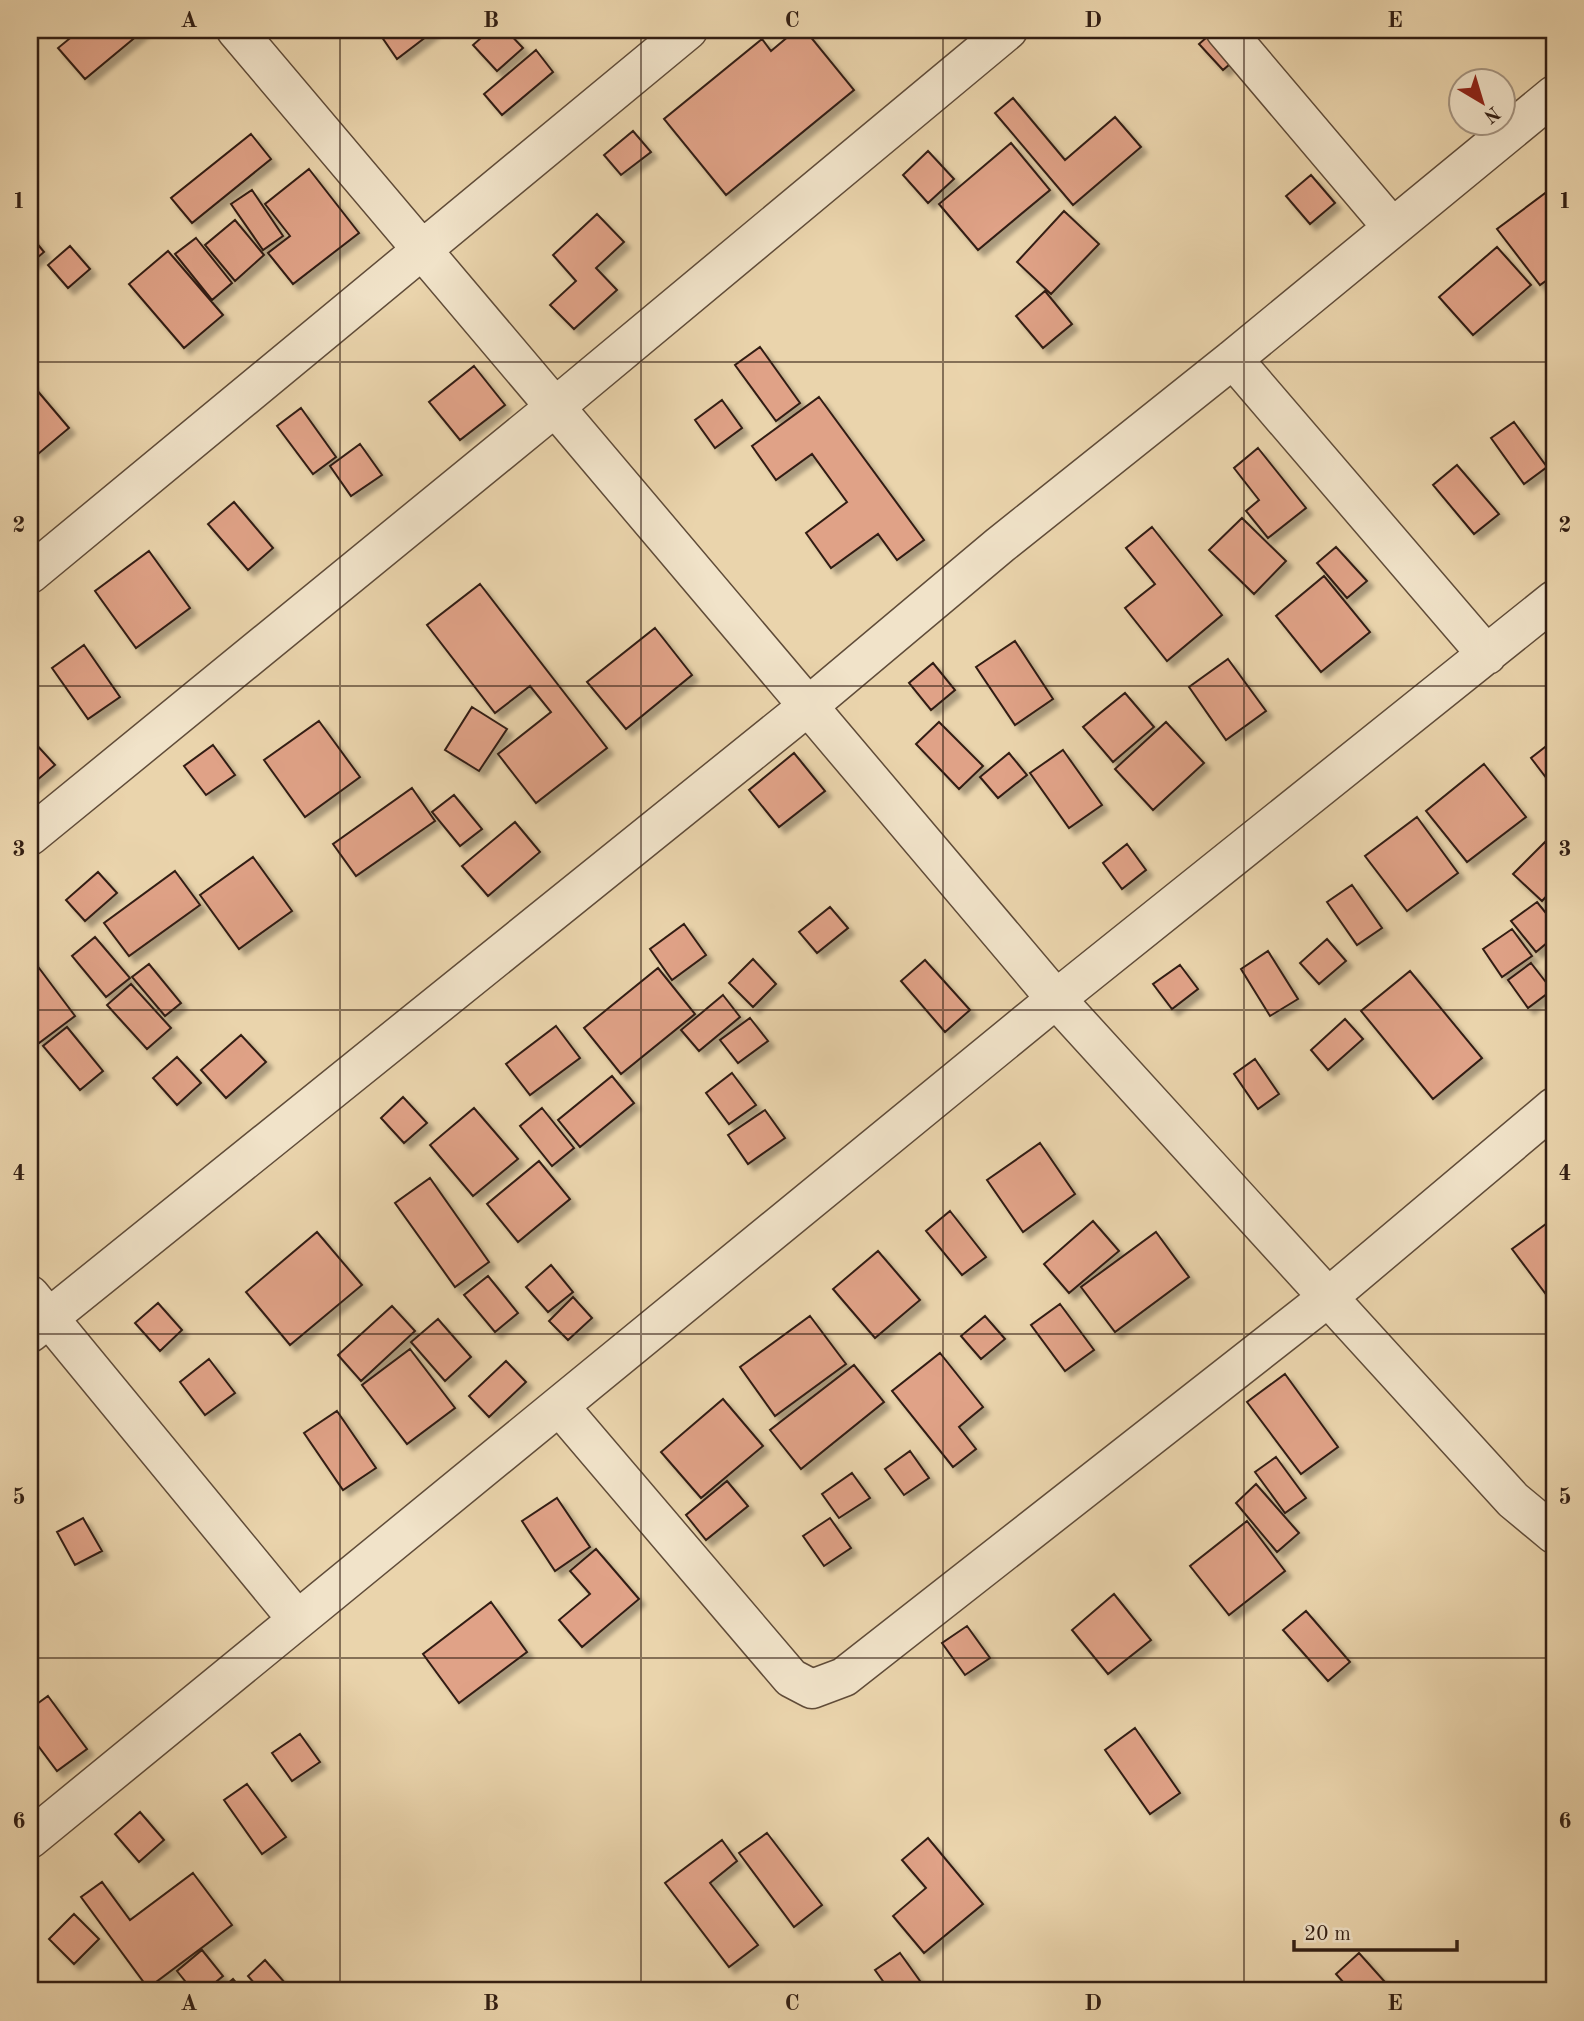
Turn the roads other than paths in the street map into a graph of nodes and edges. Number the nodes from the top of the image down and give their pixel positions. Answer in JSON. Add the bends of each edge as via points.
{"nodes":[{"id":1,"x":236,"y":30,"type":"edge"},
{"id":2,"x":688,"y":30,"type":"edge"},
{"id":3,"x":1008,"y":30,"type":"edge"},
{"id":4,"x":1225,"y":30,"type":"edge"},
{"id":5,"x":1554,"y":95,"type":"edge"},
{"id":6,"x":1392,"y":227,"type":"junction"},
{"id":7,"x":423,"y":251,"type":"junction"},
{"id":8,"x":1233,"y":359,"type":"junction"},
{"id":9,"x":555,"y":407,"type":"junction"},
{"id":10,"x":30,"y":574,"type":"edge"},
{"id":11,"x":1554,"y":600,"type":"edge"},
{"id":12,"x":1487,"y":655,"type":"junction"},
{"id":13,"x":807,"y":707,"type":"junction"},
{"id":14,"x":30,"y":836,"type":"edge"},
{"id":15,"x":1056,"y":999,"type":"junction"},
{"id":16,"x":1554,"y":1108,"type":"edge"},
{"id":17,"x":1326,"y":1299,"type":"junction"},
{"id":18,"x":36,"y":1315,"type":"edge"},
{"id":19,"x":559,"y":1407,"type":"junction"},
{"id":20,"x":1554,"y":1534,"type":"edge"},
{"id":21,"x":296,"y":1618,"type":"junction"},
{"id":22,"x":30,"y":1839,"type":"edge"}],
"edges":[{"from":1,"to":7,"type":"street"},
{"from":2,"to":7,"type":"street"},
{"from":3,"to":9,"type":"street"},
{"from":4,"to":6,"type":"street"},
{"from":5,"to":6,"type":"street"},
{"from":6,"to":8,"type":"street"},
{"from":7,"to":9,"type":"street"},
{"from":7,"to":10,"type":"street"},
{"from":8,"to":12,"type":"street"},
{"from":8,"to":13,"type":"street","via":[[1000,544]]},
{"from":9,"to":13,"type":"street"},
{"from":9,"to":14,"type":"street"},
{"from":11,"to":12,"type":"street"},
{"from":12,"to":15,"type":"street"},
{"from":13,"to":15,"type":"street"},
{"from":13,"to":18,"type":"street"},
{"from":15,"to":17,"type":"street"},
{"from":15,"to":19,"type":"street"},
{"from":16,"to":17,"type":"street"},
{"from":17,"to":19,"type":"street","via":[[844,1677],[812,1689],[791,1678]]},
{"from":17,"to":20,"type":"street","via":[[1513,1500]]},
{"from":18,"to":21,"type":"street"},
{"from":19,"to":21,"type":"street"},
{"from":21,"to":22,"type":"street"}]}
